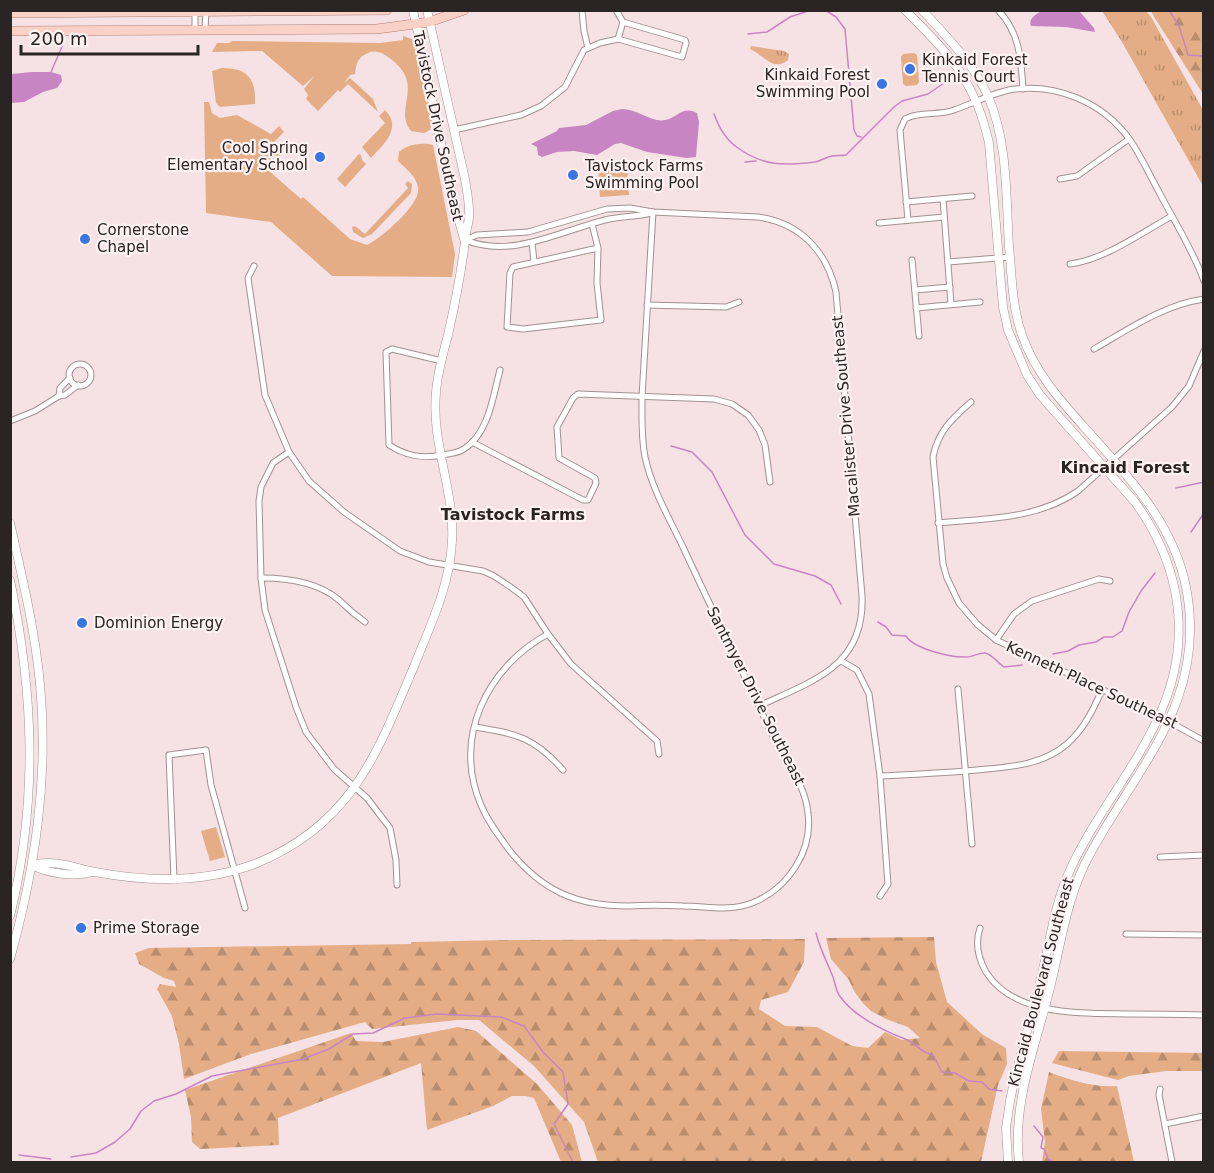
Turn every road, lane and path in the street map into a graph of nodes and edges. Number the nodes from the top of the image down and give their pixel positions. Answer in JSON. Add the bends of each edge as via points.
{"nodes":[{"id":1,"x":387,"y":10,"type":"edge"},
{"id":2,"x":413,"y":10,"type":"edge"},
{"id":3,"x":427,"y":10,"type":"edge"},
{"id":4,"x":464,"y":10,"type":"edge"},
{"id":5,"x":582,"y":10,"type":"edge"},
{"id":6,"x":616,"y":10,"type":"edge"},
{"id":7,"x":905,"y":10,"type":"edge"},
{"id":8,"x":922,"y":10,"type":"edge"},
{"id":9,"x":998,"y":10,"type":"edge"},
{"id":10,"x":201,"y":11,"type":"edge"},
{"id":11,"x":10,"y":13,"type":"edge"},
{"id":12,"x":429,"y":22,"type":"junction"},
{"id":13,"x":622,"y":22,"type":"junction"},
{"id":14,"x":416,"y":25,"type":"junction"},
{"id":15,"x":200,"y":30,"type":"junction"},
{"id":16,"x":10,"y":31,"type":"edge"},
{"id":17,"x":618,"y":39,"type":"junction"},
{"id":18,"x":588,"y":48,"type":"junction"},
{"id":19,"x":1023,"y":89,"type":"junction"},
{"id":20,"x":988,"y":97,"type":"junction"},
{"id":21,"x":976,"y":102,"type":"junction"},
{"id":22,"x":454,"y":130,"type":"junction"},
{"id":23,"x":1129,"y":139,"type":"junction"},
{"id":24,"x":1060,"y":179,"type":"dead end"},
{"id":25,"x":972,"y":196,"type":"dead end"},
{"id":26,"x":943,"y":199,"type":"junction"},
{"id":27,"x":906,"y":202,"type":"junction"},
{"id":28,"x":653,"y":212,"type":"junction"},
{"id":29,"x":1172,"y":216,"type":"junction"},
{"id":30,"x":944,"y":217,"type":"junction"},
{"id":31,"x":908,"y":220,"type":"junction"},
{"id":32,"x":879,"y":223,"type":"dead end"},
{"id":33,"x":592,"y":224,"type":"junction"},
{"id":34,"x":465,"y":240,"type":"junction"},
{"id":35,"x":532,"y":243,"type":"junction"},
{"id":36,"x":598,"y":248,"type":"junction"},
{"id":37,"x":1010,"y":257,"type":"junction"},
{"id":38,"x":999,"y":258,"type":"junction"},
{"id":39,"x":912,"y":260,"type":"dead end"},
{"id":40,"x":534,"y":261,"type":"junction"},
{"id":41,"x":948,"y":262,"type":"junction"},
{"id":42,"x":1070,"y":264,"type":"dead end"},
{"id":43,"x":254,"y":266,"type":"dead end"},
{"id":44,"x":1203,"y":281,"type":"edge"},
{"id":45,"x":950,"y":287,"type":"junction"},
{"id":46,"x":915,"y":290,"type":"junction"},
{"id":47,"x":1203,"y":299,"type":"edge"},
{"id":48,"x":739,"y":302,"type":"dead end"},
{"id":49,"x":980,"y":302,"type":"dead end"},
{"id":50,"x":951,"y":304,"type":"junction"},
{"id":51,"x":647,"y":305,"type":"junction"},
{"id":52,"x":916,"y":308,"type":"junction"},
{"id":53,"x":919,"y":336,"type":"dead end"},
{"id":54,"x":1094,"y":349,"type":"dead end"},
{"id":55,"x":1203,"y":351,"type":"edge"},
{"id":56,"x":442,"y":361,"type":"junction"},
{"id":57,"x":1202,"y":362,"type":"edge"},
{"id":58,"x":500,"y":370,"type":"dead end"},
{"id":59,"x":70,"y":378,"type":"junction"},
{"id":60,"x":78,"y":385,"type":"junction"},
{"id":61,"x":59,"y":396,"type":"junction"},
{"id":62,"x":642,"y":398,"type":"junction"},
{"id":63,"x":971,"y":402,"type":"dead end"},
{"id":64,"x":10,"y":421,"type":"edge"},
{"id":65,"x":472,"y":442,"type":"junction"},
{"id":66,"x":289,"y":452,"type":"junction"},
{"id":67,"x":441,"y":456,"type":"junction"},
{"id":68,"x":1113,"y":459,"type":"junction"},
{"id":69,"x":1104,"y":467,"type":"junction"},
{"id":70,"x":770,"y":482,"type":"dead end"},
{"id":71,"x":10,"y":523,"type":"edge"},
{"id":72,"x":938,"y":523,"type":"junction"},
{"id":73,"x":449,"y":566,"type":"junction"},
{"id":74,"x":261,"y":578,"type":"junction"},
{"id":75,"x":10,"y":580,"type":"edge"},
{"id":76,"x":1110,"y":581,"type":"dead end"},
{"id":77,"x":365,"y":622,"type":"dead end"},
{"id":78,"x":548,"y":634,"type":"junction"},
{"id":79,"x":996,"y":640,"type":"junction"},
{"id":80,"x":841,"y":661,"type":"junction"},
{"id":81,"x":958,"y":689,"type":"dead end"},
{"id":82,"x":1102,"y":690,"type":"junction"},
{"id":83,"x":759,"y":706,"type":"junction"},
{"id":84,"x":1159,"y":716,"type":"junction"},
{"id":85,"x":1170,"y":722,"type":"junction"},
{"id":86,"x":475,"y":727,"type":"junction"},
{"id":87,"x":1203,"y":741,"type":"edge"},
{"id":88,"x":659,"y":754,"type":"dead end"},
{"id":89,"x":563,"y":770,"type":"dead end"},
{"id":90,"x":966,"y":771,"type":"junction"},
{"id":91,"x":880,"y":776,"type":"junction"},
{"id":92,"x":355,"y":788,"type":"junction"},
{"id":93,"x":972,"y":844,"type":"dead end"},
{"id":94,"x":1203,"y":855,"type":"edge"},
{"id":95,"x":1161,"y":857,"type":"dead end"},
{"id":96,"x":32,"y":865,"type":"junction"},
{"id":97,"x":234,"y":870,"type":"junction"},
{"id":98,"x":174,"y":879,"type":"junction"},
{"id":99,"x":397,"y":885,"type":"dead end"},
{"id":100,"x":880,"y":896,"type":"dead end"},
{"id":101,"x":245,"y":908,"type":"dead end"},
{"id":102,"x":10,"y":916,"type":"edge"},
{"id":103,"x":980,"y":928,"type":"dead end"},
{"id":104,"x":1126,"y":934,"type":"dead end"},
{"id":105,"x":1203,"y":935,"type":"edge"},
{"id":106,"x":10,"y":959,"type":"edge"},
{"id":107,"x":1034,"y":1004,"type":"junction"},
{"id":108,"x":1045,"y":1008,"type":"junction"},
{"id":109,"x":1203,"y":1015,"type":"edge"},
{"id":110,"x":1160,"y":1089,"type":"dead end"},
{"id":111,"x":1203,"y":1116,"type":"edge"},
{"id":112,"x":1165,"y":1125,"type":"junction"},
{"id":113,"x":1008,"y":1162,"type":"edge"},
{"id":114,"x":1020,"y":1162,"type":"edge"},
{"id":115,"x":1172,"y":1162,"type":"edge"}],
"edges":[{"from":1,"to":10,"type":"main road"},
{"from":2,"to":14,"type":"street","name":"Tavistock Drive Southeast"},
{"from":3,"to":12,"type":"street","name":"Tavistock Drive Southeast"},
{"from":4,"to":12,"type":"main road"},
{"from":5,"to":18,"type":"street"},
{"from":6,"to":13,"type":"street"},
{"from":7,"to":21,"type":"street","name":"Kincaid Boulevard Southeast","via":[[956,63]]},
{"from":8,"to":20,"type":"street","name":"Kincaid Boulevard Southeast","via":[[970,64]]},
{"from":9,"to":19,"type":"street","via":[[1018,43]]},
{"from":10,"to":11,"type":"main road"},
{"from":10,"to":15,"type":"street"},
{"from":10,"to":15,"type":"street"},
{"from":12,"to":14,"type":"main road"},
{"from":12,"to":22,"type":"street","name":"Tavistock Drive Southeast"},
{"from":13,"to":17,"type":"street"},
{"from":13,"to":17,"type":"street","via":[[685,40],[686,44],[682,57]]},
{"from":14,"to":15,"type":"main road","via":[[377,29]]},
{"from":14,"to":34,"type":"street","name":"Tavistock Drive Southeast"},
{"from":15,"to":16,"type":"main road"},
{"from":17,"to":18,"type":"street"},
{"from":18,"to":22,"type":"street","via":[[565,87],[548,102],[521,115]]},
{"from":19,"to":20,"type":"street"},
{"from":19,"to":23,"type":"street","via":[[1052,90],[1084,101],[1112,120]]},
{"from":20,"to":21,"type":"street"},
{"from":20,"to":37,"type":"street","name":"Kincaid Boulevard Southeast","via":[[1001,148]]},
{"from":21,"to":27,"type":"street","via":[[949,112],[908,117],[902,122]]},
{"from":21,"to":38,"type":"street","name":"Kincaid Boulevard Southeast","via":[[989,143]]},
{"from":22,"to":34,"type":"street","name":"Tavistock Drive Southeast","via":[[469,206]]},
{"from":23,"to":24,"type":"street","via":[[1077,176]]},
{"from":23,"to":29,"type":"street"},
{"from":25,"to":26,"type":"street"},
{"from":26,"to":27,"type":"street"},
{"from":26,"to":30,"type":"street"},
{"from":27,"to":31,"type":"street"},
{"from":28,"to":33,"type":"street","name":"Macalister Drive Southeast"},
{"from":28,"to":34,"type":"street","name":"Macalister Drive Southeast","via":[[607,209],[528,232],[477,235]]},
{"from":28,"to":51,"type":"street","name":"Santmyer Drive Southeast"},
{"from":28,"to":80,"type":"street","name":"Macalister Drive Southeast","via":[[758,217],[781,223],[812,243],[829,269],[836,292],[862,603],[855,639]]},
{"from":29,"to":42,"type":"street","via":[[1097,256]]},
{"from":29,"to":44,"type":"street"},
{"from":30,"to":31,"type":"street"},
{"from":30,"to":41,"type":"street"},
{"from":31,"to":32,"type":"street"},
{"from":33,"to":35,"type":"street","name":"Macalister Drive Southeast"},
{"from":33,"to":36,"type":"street"},
{"from":34,"to":35,"type":"street","name":"Macalister Drive Southeast","via":[[476,245]]},
{"from":34,"to":56,"type":"street","name":"Tavistock Drive Southeast","via":[[461,278]]},
{"from":35,"to":40,"type":"street"},
{"from":36,"to":40,"type":"street"},
{"from":36,"to":40,"type":"street","via":[[601,320],[507,327],[511,269]]},
{"from":37,"to":38,"type":"street"},
{"from":37,"to":68,"type":"street","name":"Kincaid Boulevard Southeast","via":[[1018,324],[1032,359],[1051,390]]},
{"from":38,"to":41,"type":"street"},
{"from":38,"to":69,"type":"street","name":"Kincaid Boulevard Southeast","via":[[1008,330],[1027,375]]},
{"from":39,"to":46,"type":"street"},
{"from":41,"to":45,"type":"street"},
{"from":43,"to":66,"type":"street","via":[[248,278],[260,371],[265,396]]},
{"from":45,"to":46,"type":"street"},
{"from":45,"to":50,"type":"street"},
{"from":46,"to":52,"type":"street"},
{"from":47,"to":54,"type":"street","via":[[1167,309]]},
{"from":48,"to":51,"type":"street","via":[[726,307]]},
{"from":49,"to":50,"type":"street"},
{"from":50,"to":52,"type":"street"},
{"from":51,"to":62,"type":"street","name":"Santmyer Drive Southeast"},
{"from":52,"to":53,"type":"street"},
{"from":55,"to":57,"type":"street"},
{"from":56,"to":67,"type":"street","name":"Tavistock Drive Southeast","via":[[435,411]]},
{"from":56,"to":67,"type":"street","via":[[386,352],[389,445],[418,458]]},
{"from":57,"to":68,"type":"street","via":[[1172,407]]},
{"from":58,"to":65,"type":"street","via":[[483,428]]},
{"from":59,"to":60,"type":"street"},
{"from":59,"to":60,"type":"street","via":[[75,365],[88,367],[90,380]]},
{"from":59,"to":61,"type":"street","via":[[60,388]]},
{"from":60,"to":61,"type":"street"},
{"from":61,"to":64,"type":"street"},
{"from":62,"to":65,"type":"street","via":[[578,394],[557,427],[559,458],[595,478],[588,500]]},
{"from":62,"to":70,"type":"street","via":[[714,399],[740,409],[763,439]]},
{"from":62,"to":83,"type":"street","name":"Santmyer Drive Southeast","via":[[642,441],[652,479]]},
{"from":63,"to":72,"type":"street","name":"Kenneth Place Southeast","via":[[944,428],[935,448]]},
{"from":65,"to":67,"type":"street","via":[[465,449]]},
{"from":66,"to":73,"type":"street","via":[[322,495],[380,537],[411,556]]},
{"from":66,"to":74,"type":"street","via":[[273,463],[261,487]]},
{"from":67,"to":73,"type":"street","name":"Tavistock Drive Southeast","via":[[451,510]]},
{"from":68,"to":69,"type":"street"},
{"from":68,"to":85,"type":"street","name":"Kincaid Boulevard Southeast","via":[[1162,522],[1186,588],[1189,656]]},
{"from":69,"to":72,"type":"street","via":[[1078,491],[1044,510]]},
{"from":69,"to":84,"type":"street","name":"Kincaid Boulevard Southeast","via":[[1148,521],[1169,564],[1175,587],[1177,656]]},
{"from":71,"to":96,"type":"street","via":[[41,693],[41,782]]},
{"from":72,"to":79,"type":"street","name":"Kenneth Place Southeast","via":[[943,564],[953,591],[972,620]]},
{"from":73,"to":78,"type":"street","via":[[483,571],[505,583],[524,597]]},
{"from":73,"to":92,"type":"street","name":"Tavistock Drive Southeast","via":[[439,606],[386,732]]},
{"from":74,"to":77,"type":"street","via":[[286,578],[313,586],[338,599]]},
{"from":74,"to":92,"type":"street","via":[[265,610],[306,732],[334,769]]},
{"from":75,"to":102,"type":"street","via":[[26,666],[31,747],[25,840]]},
{"from":76,"to":79,"type":"street","via":[[1099,579],[1032,601],[1014,614]]},
{"from":78,"to":86,"type":"street","name":"Santmyer Drive Southeast","via":[[523,650],[496,678]]},
{"from":78,"to":88,"type":"street","via":[[571,663],[657,741]]},
{"from":79,"to":82,"type":"street","name":"Kenneth Place Southeast"},
{"from":80,"to":83,"type":"street","name":"Macalister Drive Southeast","via":[[822,675]]},
{"from":80,"to":91,"type":"street","via":[[857,670],[869,694]]},
{"from":81,"to":90,"type":"street"},
{"from":82,"to":84,"type":"street","name":"Kenneth Place Southeast"},
{"from":82,"to":90,"type":"street","via":[[1084,726],[1050,756],[1015,766]]},
{"from":83,"to":86,"type":"street","name":"Santmyer Drive Southeast","via":[[803,789],[809,814],[808,833],[800,860],[781,886],[752,903],[729,908],[598,905],[568,897],[541,882],[510,850],[481,804],[472,764]]},
{"from":84,"to":85,"type":"street","name":"Kenneth Place Southeast"},
{"from":84,"to":107,"type":"street","name":"Kincaid Boulevard Southeast","via":[[1074,861],[1059,902]]},
{"from":85,"to":87,"type":"street","name":"Kenneth Place Southeast"},
{"from":85,"to":108,"type":"street","name":"Kincaid Boulevard Southeast","via":[[1089,854],[1070,905]]},
{"from":86,"to":89,"type":"street","via":[[523,738]]},
{"from":90,"to":91,"type":"street"},
{"from":90,"to":93,"type":"street"},
{"from":91,"to":100,"type":"street","via":[[888,884]]},
{"from":92,"to":97,"type":"street","name":"Tavistock Drive Southeast","via":[[310,832],[278,853]]},
{"from":92,"to":99,"type":"street","via":[[390,828]]},
{"from":94,"to":95,"type":"street"},
{"from":96,"to":98,"type":"street","name":"Tavistock Drive Southeast","via":[[42,871]]},
{"from":96,"to":106,"type":"street"},
{"from":97,"to":98,"type":"street","name":"Tavistock Drive Southeast"},
{"from":97,"to":98,"type":"street","via":[[211,785],[206,750],[169,755]]},
{"from":97,"to":101,"type":"street"},
{"from":103,"to":107,"type":"street","via":[[978,953],[990,977],[1013,997]]},
{"from":104,"to":105,"type":"street"},
{"from":107,"to":108,"type":"street"},
{"from":107,"to":113,"type":"street","name":"Kincaid Boulevard Southeast","via":[[1010,1101],[1006,1128]]},
{"from":108,"to":109,"type":"street","via":[[1076,1013]]},
{"from":108,"to":114,"type":"street","name":"Kincaid Boulevard Southeast","via":[[1020,1109]]},
{"from":110,"to":112,"type":"street"},
{"from":111,"to":112,"type":"street"},
{"from":112,"to":115,"type":"street"}]}
